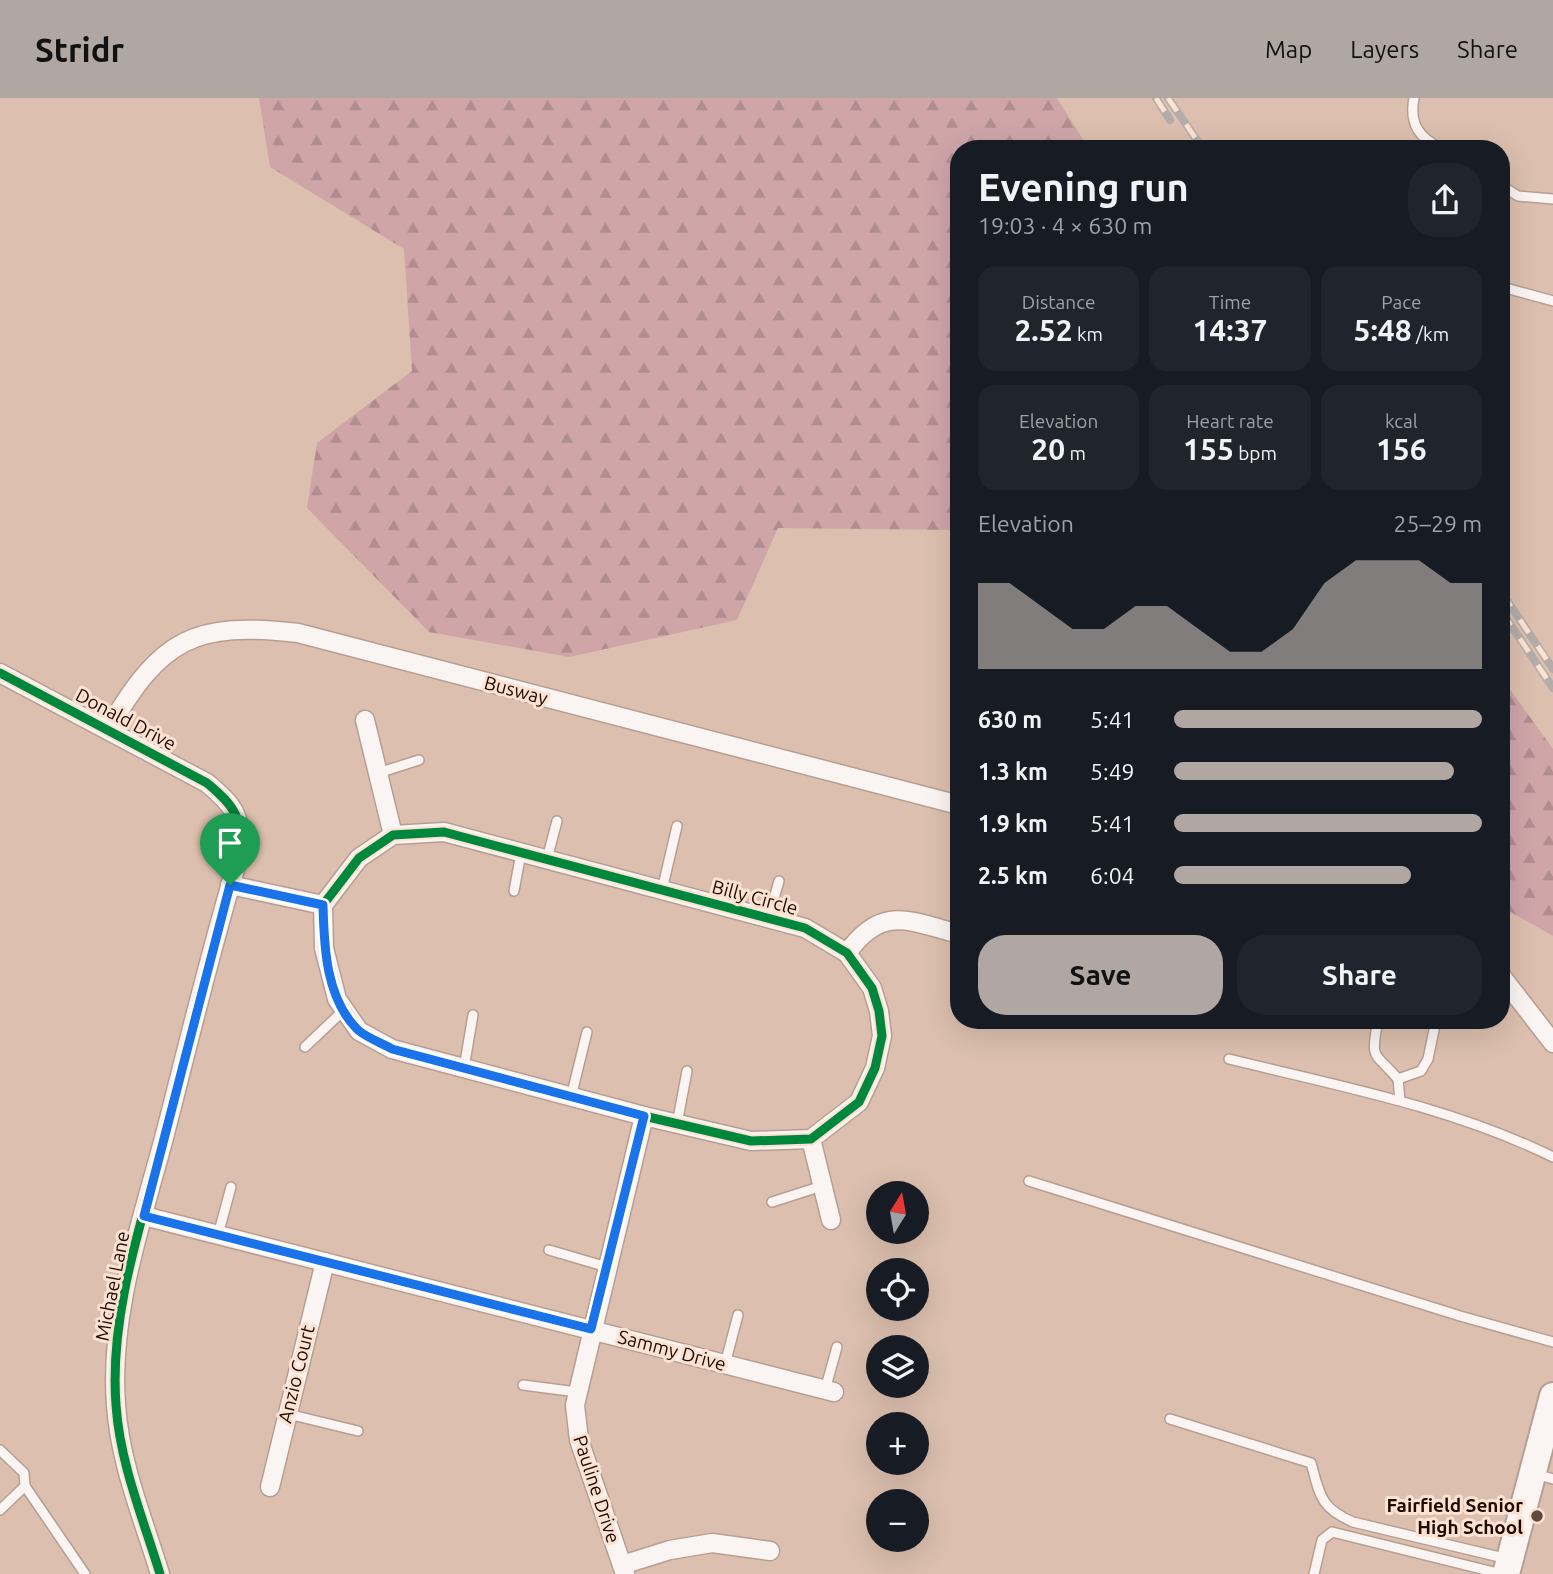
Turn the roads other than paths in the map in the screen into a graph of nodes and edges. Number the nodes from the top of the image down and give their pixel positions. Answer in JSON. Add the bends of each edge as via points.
{"nodes":[{"id":1,"x":1414,"y":98,"type":"edge"},
{"id":2,"x":1424,"y":140,"type":"edge"},
{"id":3,"x":1510,"y":191,"type":"edge"},
{"id":4,"x":1553,"y":199,"type":"edge"},
{"id":5,"x":1510,"y":289,"type":"edge"},
{"id":6,"x":1553,"y":301,"type":"edge"},
{"id":7,"x":0,"y":673,"type":"edge"},
{"id":8,"x":365,"y":720,"type":"dead end"},
{"id":9,"x":109,"y":729,"type":"junction"},
{"id":10,"x":419,"y":760,"type":"dead end"},
{"id":11,"x":378,"y":773,"type":"junction"},
{"id":12,"x":231,"y":803,"type":"joint"},
{"id":13,"x":950,"y":804,"type":"edge"},
{"id":14,"x":557,"y":821,"type":"dead end"},
{"id":15,"x":677,"y":826,"type":"dead end"},
{"id":16,"x":393,"y":835,"type":"junction"},
{"id":17,"x":522,"y":853,"type":"junction"},
{"id":18,"x":547,"y":859,"type":"junction"},
{"id":19,"x":779,"y":881,"type":"dead end"},
{"id":20,"x":230,"y":885,"type":"junction"},
{"id":21,"x":662,"y":890,"type":"junction"},
{"id":22,"x":514,"y":891,"type":"dead end"},
{"id":23,"x":323,"y":905,"type":"junction"},
{"id":24,"x":768,"y":919,"type":"junction"},
{"id":25,"x":950,"y":932,"type":"edge"},
{"id":26,"x":847,"y":953,"type":"junction"},
{"id":27,"x":1510,"y":987,"type":"edge"},
{"id":28,"x":344,"y":1010,"type":"junction"},
{"id":29,"x":473,"y":1015,"type":"dead end"},
{"id":30,"x":1376,"y":1029,"type":"edge"},
{"id":31,"x":1434,"y":1029,"type":"edge"},
{"id":32,"x":587,"y":1032,"type":"dead end"},
{"id":33,"x":1553,"y":1043,"type":"edge"},
{"id":34,"x":305,"y":1047,"type":"dead end"},
{"id":35,"x":1229,"y":1059,"type":"dead end"},
{"id":36,"x":464,"y":1068,"type":"junction"},
{"id":37,"x":687,"y":1071,"type":"dead end"},
{"id":38,"x":1398,"y":1079,"type":"junction"},
{"id":39,"x":571,"y":1097,"type":"junction"},
{"id":40,"x":1400,"y":1100,"type":"junction"},
{"id":41,"x":644,"y":1116,"type":"junction"},
{"id":42,"x":677,"y":1124,"type":"junction"},
{"id":43,"x":811,"y":1139,"type":"junction"},
{"id":44,"x":1553,"y":1157,"type":"edge"},
{"id":45,"x":1029,"y":1181,"type":"dead end"},
{"id":46,"x":822,"y":1186,"type":"junction"},
{"id":47,"x":231,"y":1187,"type":"dead end"},
{"id":48,"x":772,"y":1202,"type":"dead end"},
{"id":49,"x":144,"y":1216,"type":"junction"},
{"id":50,"x":831,"y":1220,"type":"dead end"},
{"id":51,"x":218,"y":1234,"type":"junction"},
{"id":52,"x":549,"y":1250,"type":"dead end"},
{"id":53,"x":325,"y":1262,"type":"junction"},
{"id":54,"x":607,"y":1267,"type":"junction"},
{"id":55,"x":738,"y":1315,"type":"dead end"},
{"id":56,"x":591,"y":1329,"type":"junction"},
{"id":57,"x":1553,"y":1342,"type":"edge"},
{"id":58,"x":837,"y":1347,"type":"dead end"},
{"id":59,"x":725,"y":1364,"type":"junction"},
{"id":60,"x":523,"y":1385,"type":"dead end"},
{"id":61,"x":830,"y":1391,"type":"joint"},
{"id":62,"x":578,"y":1392,"type":"junction"},
{"id":63,"x":1553,"y":1396,"type":"edge"},
{"id":64,"x":286,"y":1414,"type":"junction"},
{"id":65,"x":1170,"y":1419,"type":"dead end"},
{"id":66,"x":358,"y":1431,"type":"dead end"},
{"id":67,"x":0,"y":1450,"type":"edge"},
{"id":68,"x":1543,"y":1476,"type":"edge"},
{"id":69,"x":25,"y":1486,"type":"junction"},
{"id":70,"x":270,"y":1487,"type":"dead end"},
{"id":71,"x":0,"y":1510,"type":"edge"},
{"id":72,"x":770,"y":1551,"type":"dead end"},
{"id":73,"x":624,"y":1569,"type":"edge"},
{"id":74,"x":1506,"y":1569,"type":"edge"},
{"id":75,"x":85,"y":1574,"type":"edge"},
{"id":76,"x":160,"y":1574,"type":"edge"},
{"id":77,"x":1314,"y":1574,"type":"edge"}],
"edges":[{"from":1,"to":2,"type":"lane","via":[[1410,114]]},
{"from":3,"to":4,"type":"lane"},
{"from":5,"to":6,"type":"lane"},
{"from":7,"to":9,"type":"street","name":"Donald Drive"},
{"from":8,"to":11,"type":"street"},
{"from":9,"to":12,"type":"street","name":"Donald Drive","via":[[208,783]]},
{"from":9,"to":13,"type":"street","name":"Busway","via":[[135,684],[160,657],[224,629],[255,628],[298,633]]},
{"from":10,"to":11,"type":"lane"},
{"from":11,"to":16,"type":"street"},
{"from":12,"to":20,"type":"street","name":"Michael Lane","via":[[240,824],[239,856]]},
{"from":14,"to":18,"type":"lane"},
{"from":15,"to":21,"type":"lane"},
{"from":16,"to":17,"type":"street","name":"Billy Circle","via":[[444,832]]},
{"from":16,"to":23,"type":"street","via":[[359,858]]},
{"from":17,"to":18,"type":"street","name":"Billy Circle"},
{"from":17,"to":22,"type":"lane"},
{"from":18,"to":21,"type":"street","name":"Billy Circle"},
{"from":19,"to":24,"type":"lane"},
{"from":20,"to":23,"type":"street"},
{"from":20,"to":49,"type":"street","name":"Michael Lane"},
{"from":21,"to":24,"type":"street","name":"Billy Circle"},
{"from":23,"to":28,"type":"street","via":[[324,948]]},
{"from":24,"to":26,"type":"street","name":"Billy Circle","via":[[805,929]]},
{"from":25,"to":26,"type":"street","via":[[907,920],[877,922],[861,933]]},
{"from":26,"to":43,"type":"street","name":"Billy Circle","via":[[872,988],[882,1036],[875,1068],[859,1102]]},
{"from":27,"to":33,"type":"street"},
{"from":28,"to":34,"type":"lane"},
{"from":28,"to":36,"type":"street","via":[[359,1031],[392,1049]]},
{"from":29,"to":36,"type":"lane"},
{"from":30,"to":38,"type":"lane","via":[[1375,1058]]},
{"from":31,"to":38,"type":"lane","via":[[1421,1071]]},
{"from":32,"to":39,"type":"lane"},
{"from":35,"to":40,"type":"lane"},
{"from":36,"to":39,"type":"street"},
{"from":37,"to":42,"type":"lane"},
{"from":38,"to":40,"type":"lane"},
{"from":39,"to":41,"type":"street"},
{"from":40,"to":44,"type":"lane","via":[[1501,1131]]},
{"from":41,"to":42,"type":"street"},
{"from":41,"to":54,"type":"street","name":"Pauline Drive"},
{"from":42,"to":43,"type":"street","via":[[751,1140]]},
{"from":43,"to":46,"type":"street"},
{"from":45,"to":57,"type":"lane"},
{"from":46,"to":48,"type":"lane"},
{"from":46,"to":50,"type":"street"},
{"from":47,"to":51,"type":"lane"},
{"from":49,"to":51,"type":"street","name":"Sammy Drive"},
{"from":49,"to":76,"type":"street","name":"Michael Lane","via":[[118,1326],[116,1407],[130,1486]]},
{"from":51,"to":53,"type":"street","name":"Sammy Drive"},
{"from":52,"to":54,"type":"lane"},
{"from":53,"to":56,"type":"street","name":"Sammy Drive"},
{"from":53,"to":64,"type":"street","name":"Anzio Court"},
{"from":54,"to":56,"type":"street","name":"Pauline Drive"},
{"from":55,"to":59,"type":"lane"},
{"from":56,"to":59,"type":"street","name":"Sammy Drive"},
{"from":56,"to":62,"type":"street","name":"Pauline Drive"},
{"from":58,"to":61,"type":"lane"},
{"from":59,"to":61,"type":"street","name":"Sammy Drive"},
{"from":60,"to":62,"type":"lane"},
{"from":62,"to":73,"type":"street","name":"Pauline Drive","via":[[579,1440]]},
{"from":63,"to":68,"type":"street"},
{"from":64,"to":66,"type":"lane"},
{"from":64,"to":70,"type":"street","name":"Anzio Court"},
{"from":65,"to":74,"type":"lane","via":[[1311,1463],[1319,1496],[1333,1513],[1353,1522]]},
{"from":67,"to":69,"type":"lane","via":[[24,1473]]},
{"from":68,"to":74,"type":"street"},
{"from":69,"to":71,"type":"lane"},
{"from":69,"to":75,"type":"lane"},
{"from":72,"to":73,"type":"street","via":[[712,1543],[670,1550]]},
{"from":74,"to":77,"type":"lane","via":[[1332,1532],[1322,1540]]}]}
